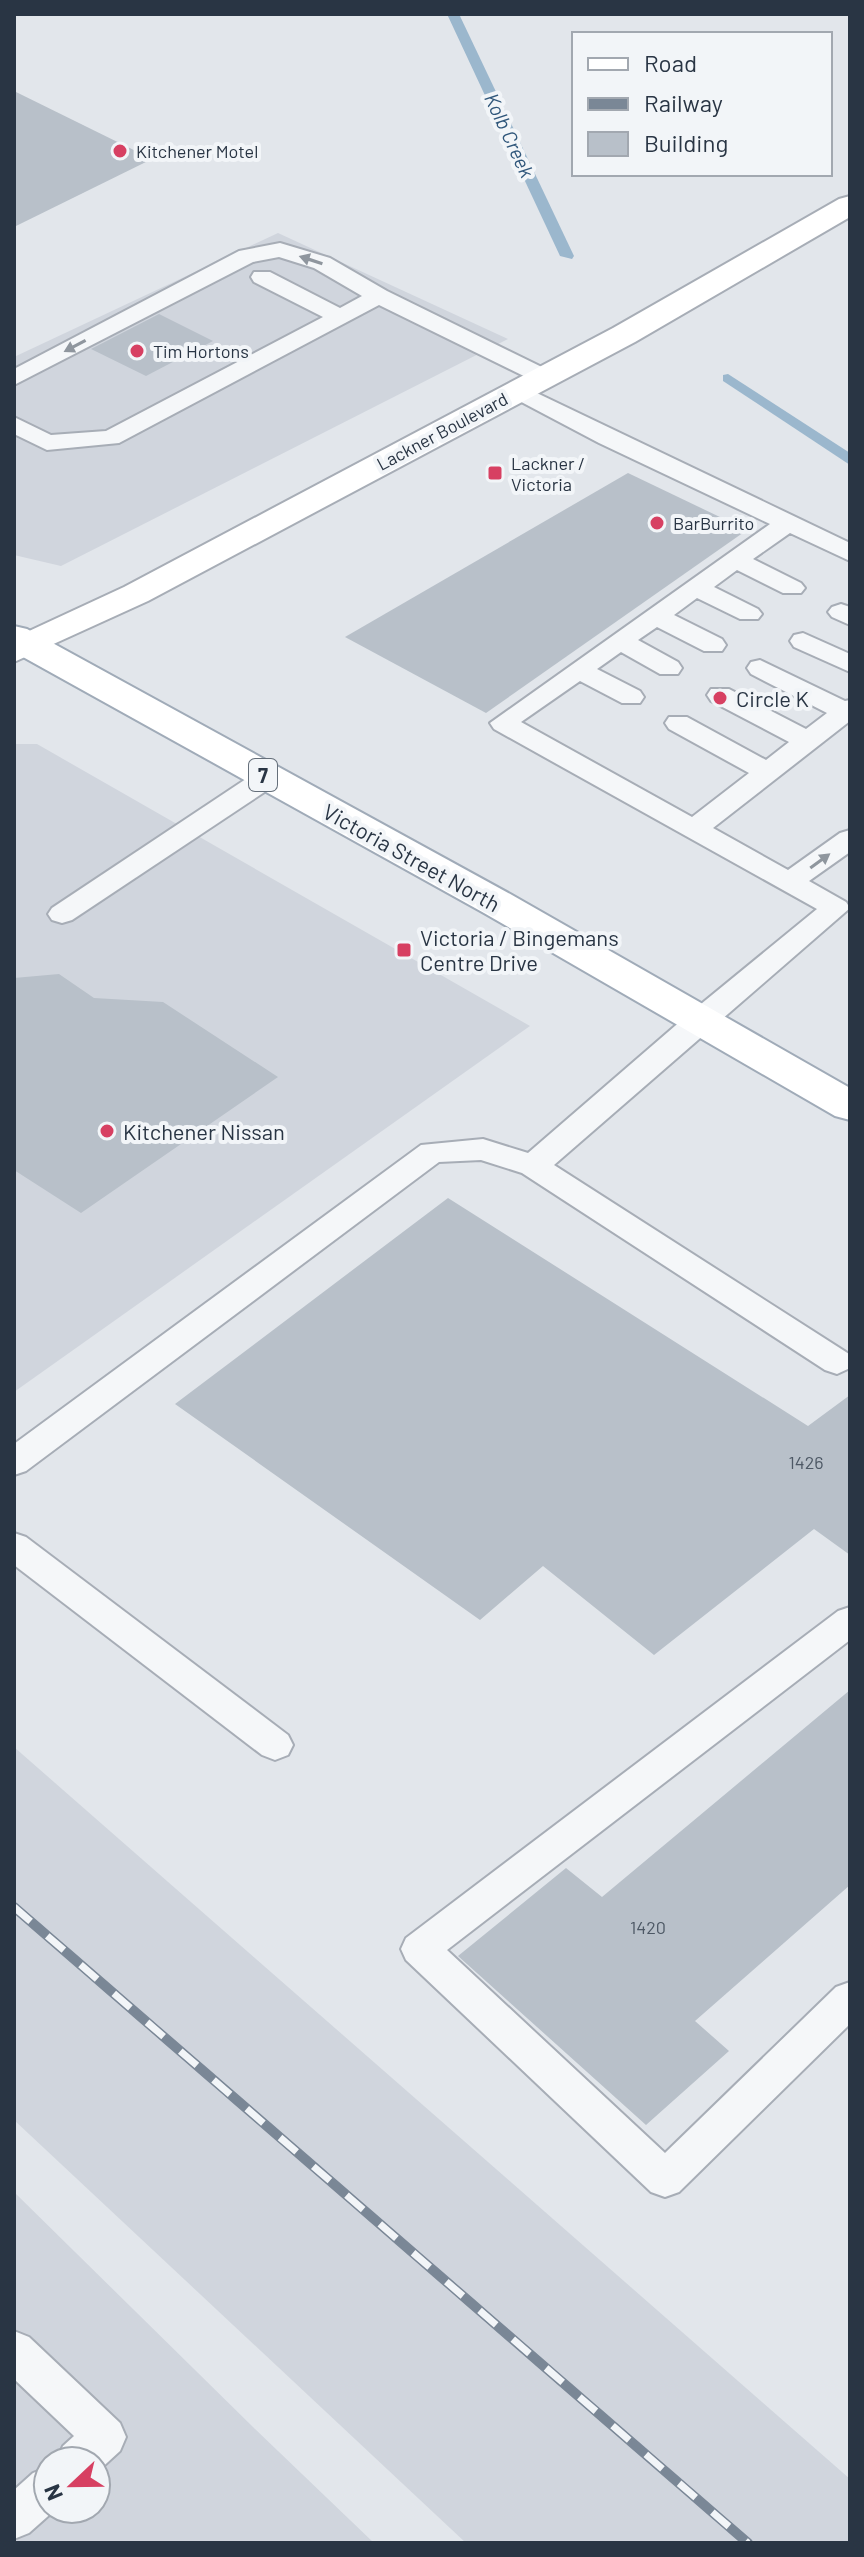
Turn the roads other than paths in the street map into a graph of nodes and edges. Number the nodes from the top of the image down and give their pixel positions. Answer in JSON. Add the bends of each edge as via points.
{"nodes":[{"id":1,"x":850,"y":205,"type":"edge"},
{"id":2,"x":262,"y":277,"type":"dead end"},
{"id":3,"x":379,"y":296,"type":"junction"},
{"id":4,"x":339,"y":316,"type":"junction"},
{"id":5,"x":14,"y":378,"type":"edge"},
{"id":6,"x":531,"y":384,"type":"junction"},
{"id":7,"x":14,"y":424,"type":"edge"},
{"id":8,"x":788,"y":523,"type":"junction"},
{"id":9,"x":850,"y":553,"type":"edge"},
{"id":10,"x":736,"y":560,"type":"junction"},
{"id":11,"x":696,"y":588,"type":"junction"},
{"id":12,"x":792,"y":588,"type":"dead end"},
{"id":13,"x":749,"y":614,"type":"dead end"},
{"id":14,"x":656,"y":616,"type":"junction"},
{"id":15,"x":620,"y":641,"type":"junction"},
{"id":16,"x":803,"y":641,"type":"dead end"},
{"id":17,"x":19,"y":644,"type":"edge"},
{"id":18,"x":713,"y":645,"type":"dead end"},
{"id":19,"x":850,"y":664,"type":"edge"},
{"id":20,"x":669,"y":668,"type":"dead end"},
{"id":21,"x":760,"y":668,"type":"dead end"},
{"id":22,"x":580,"y":670,"type":"junction"},
{"id":23,"x":720,"y":695,"type":"dead end"},
{"id":24,"x":631,"y":697,"type":"dead end"},
{"id":25,"x":848,"y":710,"type":"edge"},
{"id":26,"x":678,"y":723,"type":"dead end"},
{"id":27,"x":808,"y":741,"type":"junction"},
{"id":28,"x":768,"y":772,"type":"junction"},
{"id":29,"x":268,"y":777,"type":"junction"},
{"id":30,"x":694,"y":829,"type":"junction"},
{"id":31,"x":850,"y":839,"type":"edge"},
{"id":32,"x":790,"y":882,"type":"junction"},
{"id":33,"x":843,"y":906,"type":"edge"},
{"id":34,"x":62,"y":914,"type":"dead end"},
{"id":35,"x":700,"y":1020,"type":"junction"},
{"id":36,"x":850,"y":1106,"type":"edge"},
{"id":37,"x":533,"y":1166,"type":"junction"},
{"id":38,"x":837,"y":1362,"type":"dead end"},
{"id":39,"x":14,"y":1462,"type":"edge"},
{"id":40,"x":14,"y":1546,"type":"edge"},
{"id":41,"x":850,"y":1621,"type":"edge"},
{"id":42,"x":275,"y":1745,"type":"dead end"},
{"id":43,"x":850,"y":1999,"type":"edge"},
{"id":44,"x":14,"y":2351,"type":"edge"},
{"id":45,"x":96,"y":2445,"type":"edge"},
{"id":46,"x":32,"y":2502,"type":"edge"},
{"id":47,"x":14,"y":2518,"type":"edge"}],
"edges":[{"from":1,"to":6,"type":"main road","name":"Lackner Boulevard"},
{"from":2,"to":4,"type":"lane"},
{"from":3,"to":4,"type":"lane"},
{"from":3,"to":5,"type":"lane","one_way":true,"via":[[322,263],[280,250],[247,256]]},
{"from":3,"to":6,"type":"lane"},
{"from":4,"to":7,"type":"lane","via":[[111,438],[47,443]]},
{"from":6,"to":8,"type":"lane","via":[[607,438]]},
{"from":6,"to":17,"type":"main road","name":"Lackner Boulevard","via":[[136,594]]},
{"from":8,"to":9,"type":"lane"},
{"from":8,"to":10,"type":"lane"},
{"from":10,"to":11,"type":"lane"},
{"from":10,"to":12,"type":"lane"},
{"from":11,"to":13,"type":"lane"},
{"from":11,"to":14,"type":"lane"},
{"from":14,"to":15,"type":"lane"},
{"from":14,"to":18,"type":"lane"},
{"from":15,"to":20,"type":"lane"},
{"from":15,"to":22,"type":"lane"},
{"from":16,"to":19,"type":"lane"},
{"from":17,"to":29,"type":"main road","name":"Victoria Street North","number":"7"},
{"from":21,"to":25,"type":"lane"},
{"from":22,"to":24,"type":"lane"},
{"from":22,"to":30,"type":"lane","via":[[503,723]]},
{"from":23,"to":27,"type":"lane"},
{"from":25,"to":27,"type":"lane"},
{"from":26,"to":28,"type":"lane"},
{"from":27,"to":28,"type":"lane"},
{"from":28,"to":30,"type":"lane"},
{"from":29,"to":34,"type":"lane"},
{"from":29,"to":35,"type":"main road","name":"Victoria Street North","number":"7"},
{"from":30,"to":32,"type":"lane"},
{"from":32,"to":31,"type":"lane","one_way":true},
{"from":32,"to":33,"type":"lane"},
{"from":33,"to":35,"type":"lane"},
{"from":35,"to":36,"type":"main road","name":"Victoria Street North","number":"7"},
{"from":35,"to":37,"type":"lane"},
{"from":37,"to":38,"type":"lane"},
{"from":37,"to":39,"type":"lane","via":[[483,1149],[432,1152]]},
{"from":40,"to":42,"type":"lane"},
{"from":41,"to":43,"type":"lane","via":[[420,1949],[665,2179]]},
{"from":44,"to":45,"type":"lane","via":[[105,2437]]},
{"from":46,"to":47,"type":"lane"}]}
